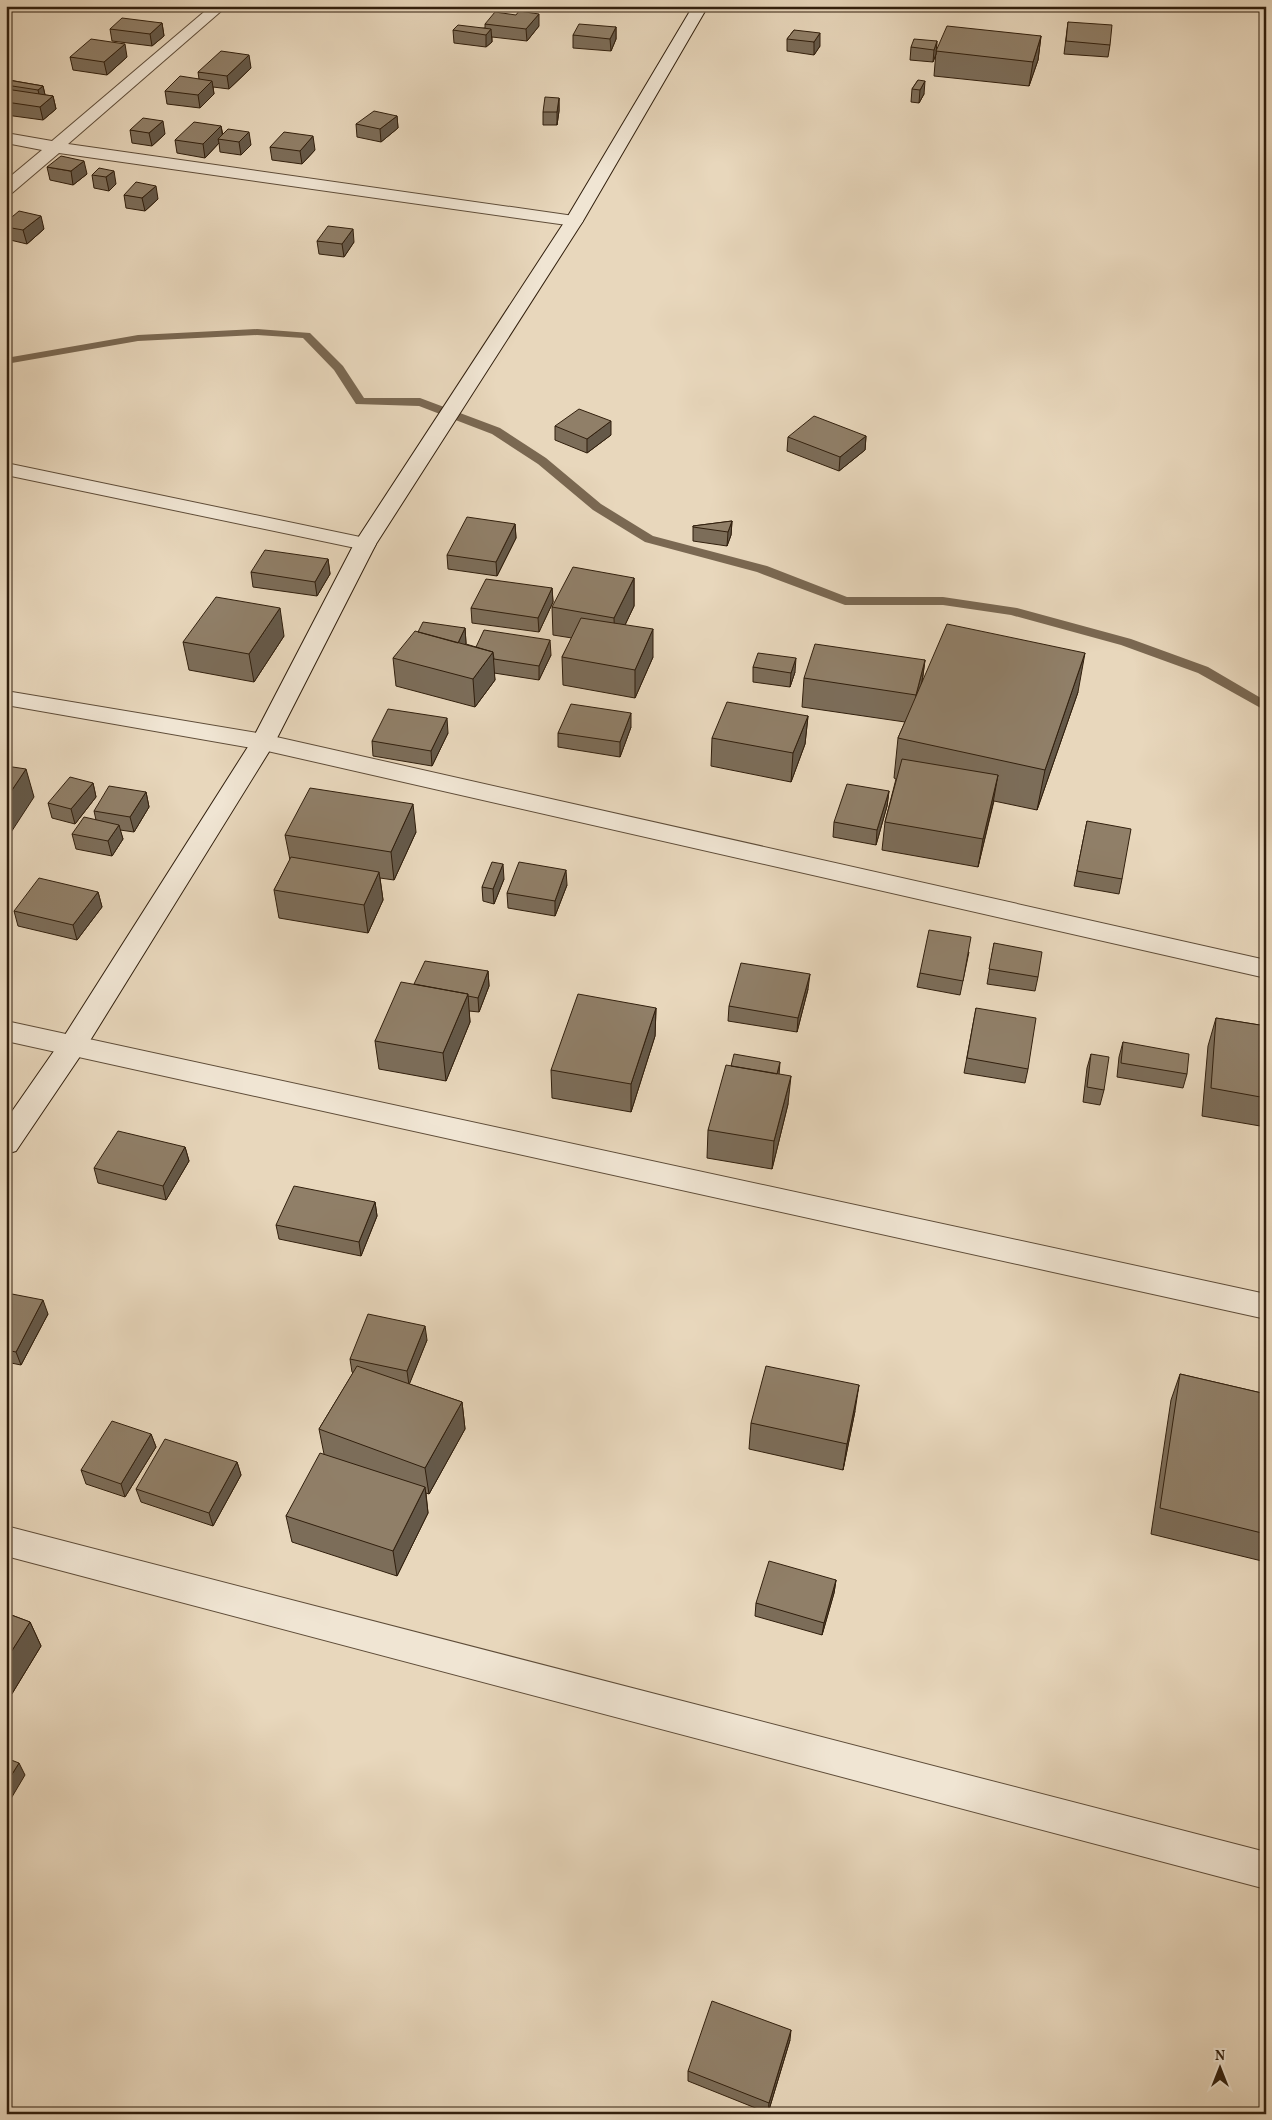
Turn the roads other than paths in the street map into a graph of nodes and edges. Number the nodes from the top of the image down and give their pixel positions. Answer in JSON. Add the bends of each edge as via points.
{"nodes":[{"id":1,"x":220,"y":6,"type":"edge"},
{"id":2,"x":701,"y":6,"type":"edge"},
{"id":3,"x":6,"y":138,"type":"edge"},
{"id":4,"x":56,"y":147,"type":"junction"},
{"id":5,"x":6,"y":189,"type":"edge"},
{"id":6,"x":574,"y":221,"type":"junction"},
{"id":7,"x":6,"y":468,"type":"edge"},
{"id":8,"x":365,"y":544,"type":"junction"},
{"id":9,"x":6,"y":698,"type":"edge"},
{"id":10,"x":263,"y":742,"type":"junction"},
{"id":11,"x":1266,"y":970,"type":"edge"},
{"id":12,"x":6,"y":1031,"type":"edge"},
{"id":13,"x":73,"y":1045,"type":"junction"},
{"id":14,"x":6,"y":1143,"type":"edge"},
{"id":15,"x":1266,"y":1307,"type":"edge"},
{"id":16,"x":6,"y":1541,"type":"edge"},
{"id":17,"x":1266,"y":1871,"type":"edge"}],
"edges":[{"from":1,"to":4,"type":"street"},
{"from":2,"to":6,"type":"street"},
{"from":3,"to":4,"type":"street"},
{"from":4,"to":5,"type":"street"},
{"from":4,"to":6,"type":"street"},
{"from":6,"to":8,"type":"street"},
{"from":7,"to":8,"type":"street"},
{"from":8,"to":10,"type":"street"},
{"from":9,"to":10,"type":"street"},
{"from":10,"to":11,"type":"street"},
{"from":10,"to":13,"type":"street"},
{"from":12,"to":13,"type":"street"},
{"from":13,"to":14,"type":"street"},
{"from":13,"to":15,"type":"street"},
{"from":16,"to":17,"type":"street"}]}
